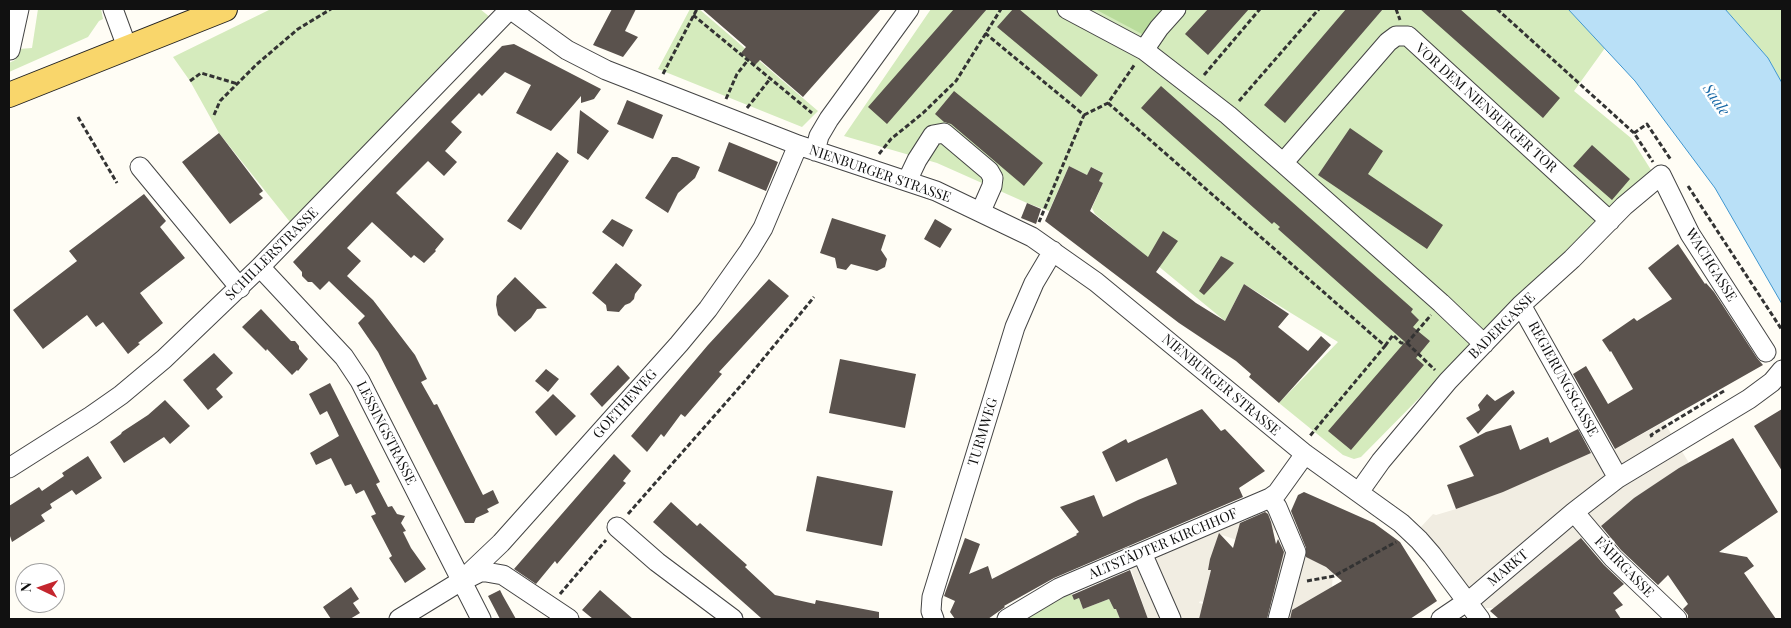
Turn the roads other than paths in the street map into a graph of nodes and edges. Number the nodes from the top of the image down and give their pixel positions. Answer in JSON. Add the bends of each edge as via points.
{"nodes":[{"id":1,"x":19,"y":9,"type":"edge"},
{"id":2,"x":112,"y":9,"type":"edge"},
{"id":3,"x":225,"y":9,"type":"edge"},
{"id":4,"x":510,"y":9,"type":"edge"},
{"id":5,"x":909,"y":9,"type":"edge"},
{"id":6,"x":1068,"y":9,"type":"edge"},
{"id":7,"x":1176,"y":9,"type":"edge"},
{"id":8,"x":10,"y":38,"type":"edge"},
{"id":9,"x":127,"y":47,"type":"junction"},
{"id":10,"x":1144,"y":50,"type":"junction"},
{"id":11,"x":9,"y":95,"type":"edge"},
{"id":12,"x":807,"y":148,"type":"junction"},
{"id":13,"x":1283,"y":163,"type":"junction"},
{"id":14,"x":140,"y":167,"type":"dead end"},
{"id":15,"x":1669,"y":171,"type":"joint"},
{"id":16,"x":907,"y":181,"type":"junction"},
{"id":17,"x":980,"y":211,"type":"junction"},
{"id":18,"x":1610,"y":221,"type":"junction"},
{"id":19,"x":1053,"y":251,"type":"junction"},
{"id":20,"x":260,"y":267,"type":"junction"},
{"id":21,"x":240,"y":288,"type":"junction"},
{"id":22,"x":1521,"y":305,"type":"junction"},
{"id":23,"x":1484,"y":344,"type":"junction"},
{"id":24,"x":1766,"y":352,"type":"dead end"},
{"id":25,"x":1782,"y":370,"type":"edge"},
{"id":26,"x":1302,"y":452,"type":"junction"},
{"id":27,"x":9,"y":468,"type":"edge"},
{"id":28,"x":1618,"y":478,"type":"junction"},
{"id":29,"x":1359,"y":492,"type":"junction"},
{"id":30,"x":1270,"y":498,"type":"junction"},
{"id":31,"x":1574,"y":512,"type":"junction"},
{"id":32,"x":617,"y":527,"type":"road end"},
{"id":33,"x":1142,"y":553,"type":"junction"},
{"id":34,"x":461,"y":581,"type":"junction"},
{"id":35,"x":1466,"y":603,"type":"junction"},
{"id":36,"x":399,"y":619,"type":"edge"},
{"id":37,"x":481,"y":619,"type":"edge"},
{"id":38,"x":569,"y":619,"type":"edge"},
{"id":39,"x":733,"y":619,"type":"edge"},
{"id":40,"x":934,"y":619,"type":"edge"},
{"id":41,"x":1007,"y":619,"type":"edge"},
{"id":42,"x":1170,"y":619,"type":"edge"},
{"id":43,"x":1278,"y":619,"type":"edge"},
{"id":44,"x":1441,"y":619,"type":"edge"},
{"id":45,"x":1480,"y":619,"type":"edge"},
{"id":46,"x":1677,"y":619,"type":"edge"}],
"edges":[{"from":1,"to":8,"type":"street"},
{"from":2,"to":9,"type":"street"},
{"from":3,"to":9,"type":"main road"},
{"from":4,"to":12,"type":"street","name":"NIENBURGER STRASSE","via":[[573,54],[606,70]]},
{"from":4,"to":20,"type":"street","name":"SCHILLERSTRASSE"},
{"from":5,"to":12,"type":"street","via":[[819,136]]},
{"from":6,"to":10,"type":"street"},
{"from":7,"to":10,"type":"street"},
{"from":9,"to":11,"type":"main road"},
{"from":10,"to":13,"type":"street","via":[[1228,115]]},
{"from":12,"to":16,"type":"street","name":"NIENBURGER STRASSE"},
{"from":12,"to":34,"type":"street","name":"GOETHEWEG","via":[[744,259],[708,309],[501,543]]},
{"from":13,"to":18,"type":"street","name":"VOR DEM NIENBURGER TOR","via":[[1388,42],[1396,36],[1408,36]]},
{"from":13,"to":23,"type":"street"},
{"from":14,"to":21,"type":"street"},
{"from":15,"to":18,"type":"street","name":"BADERGASSE"},
{"from":15,"to":24,"type":"street","name":"WACHGASSE","via":[[1690,234]]},
{"from":16,"to":17,"type":"street","name":"NIENBURGER STRASSE"},
{"from":16,"to":17,"type":"street","via":[[933,135],[944,133],[993,178]]},
{"from":17,"to":19,"type":"street","name":"NIENBURGER STRASSE"},
{"from":18,"to":22,"type":"street","name":"BADERGASSE"},
{"from":19,"to":26,"type":"street","name":"NIENBURGER STRASSE","via":[[1096,282]]},
{"from":19,"to":40,"type":"street","name":"TURMWEG","via":[[1034,283],[1015,327],[932,597]]},
{"from":20,"to":21,"type":"street","name":"SCHILLERSTRASSE"},
{"from":20,"to":34,"type":"street","name":"LESSINGSTRASSE","via":[[344,357],[360,381]]},
{"from":21,"to":27,"type":"street","name":"SCHILLERSTRASSE","via":[[121,395]]},
{"from":22,"to":23,"type":"street","name":"BADERGASSE"},
{"from":22,"to":28,"type":"street","name":"REGIERUNGSGASSE"},
{"from":23,"to":29,"type":"street","name":"BADERGASSE","via":[[1448,381],[1374,469]]},
{"from":25,"to":28,"type":"street","name":"MARKT","via":[[1749,399]]},
{"from":26,"to":29,"type":"street","name":"NIENBURGER STRASSE"},
{"from":26,"to":30,"type":"street","name":"ALTSTÄDTER KIRCHHOF"},
{"from":28,"to":31,"type":"street","name":"MARKT"},
{"from":29,"to":35,"type":"street","name":"NIENBURGER STRASSE","via":[[1416,531]]},
{"from":30,"to":33,"type":"street","name":"ALTSTÄDTER KIRCHHOF"},
{"from":30,"to":43,"type":"street","via":[[1296,552]]},
{"from":31,"to":35,"type":"street","name":"MARKT"},
{"from":31,"to":46,"type":"street","name":"FÄHRGASSE","via":[[1613,558]]},
{"from":32,"to":39,"type":"street"},
{"from":33,"to":41,"type":"street","name":"ALTSTÄDTER KIRCHHOF","via":[[1059,588]]},
{"from":33,"to":42,"type":"street"},
{"from":34,"to":36,"type":"street","name":"GOETHEWEG"},
{"from":34,"to":37,"type":"street","name":"LESSINGSTRASSE"},
{"from":34,"to":38,"type":"street","via":[[480,572],[503,575]]},
{"from":35,"to":44,"type":"street","name":"MARKT"},
{"from":35,"to":45,"type":"street"}]}
